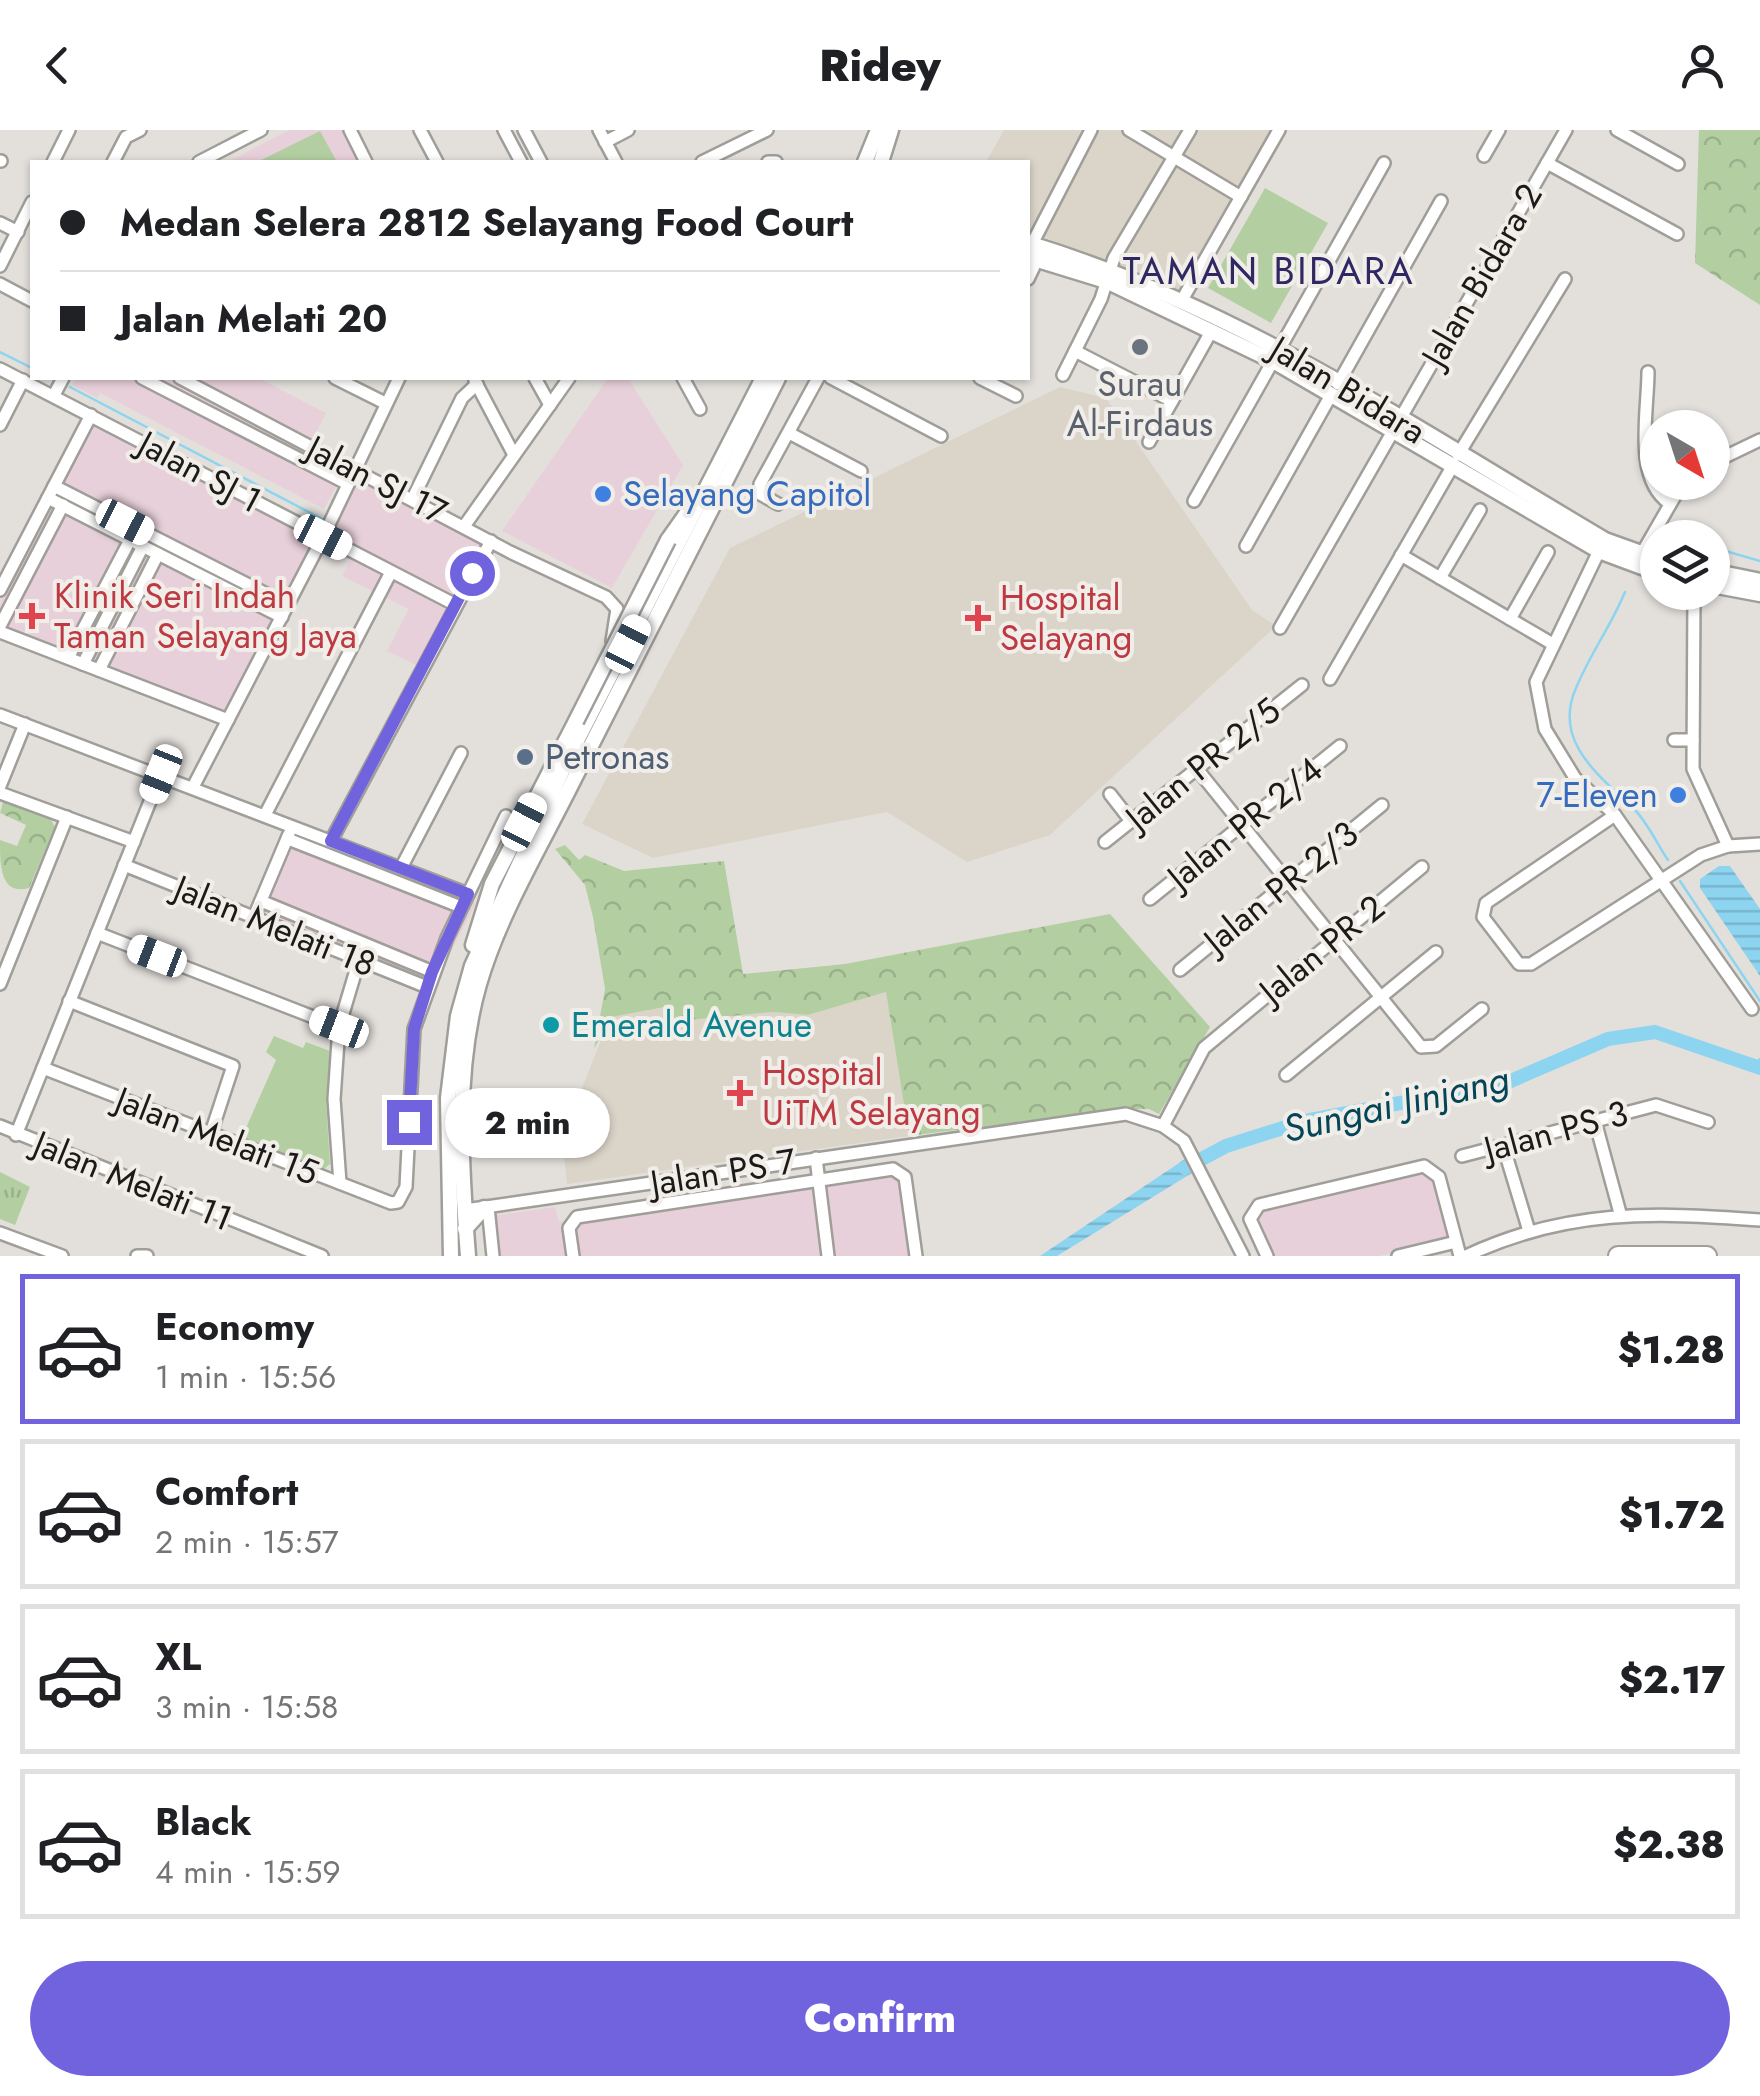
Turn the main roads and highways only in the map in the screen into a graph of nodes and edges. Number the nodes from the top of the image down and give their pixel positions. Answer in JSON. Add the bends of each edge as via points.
{"nodes":[{"id":1,"x":878,"y":130,"type":"edge"},
{"id":2,"x":890,"y":130,"type":"edge"},
{"id":3,"x":866,"y":160,"type":"edge"},
{"id":4,"x":882,"y":160,"type":"edge"},
{"id":5,"x":1031,"y":251,"type":"edge"},
{"id":6,"x":1108,"y":275,"type":"junction"},
{"id":7,"x":1276,"y":354,"type":"junction"},
{"id":8,"x":761,"y":380,"type":"edge"},
{"id":9,"x":777,"y":380,"type":"edge"},
{"id":10,"x":1455,"y":461,"type":"junction"},
{"id":11,"x":707,"y":490,"type":"junction"},
{"id":12,"x":1640,"y":555,"type":"edge"},
{"id":13,"x":1640,"y":566,"type":"edge"},
{"id":14,"x":1730,"y":574,"type":"edge"},
{"id":15,"x":1760,"y":580,"type":"edge"},
{"id":16,"x":1730,"y":589,"type":"edge"},
{"id":17,"x":1760,"y":594,"type":"edge"},
{"id":18,"x":472,"y":966,"type":"junction"},
{"id":19,"x":448,"y":1196,"type":"junction"},
{"id":20,"x":486,"y":1208,"type":"road end"},
{"id":21,"x":465,"y":1210,"type":"junction"},
{"id":22,"x":466,"y":1228,"type":"junction"},
{"id":23,"x":451,"y":1256,"type":"edge"},
{"id":24,"x":468,"y":1256,"type":"edge"},
{"id":25,"x":1618,"y":1256,"type":"edge"},
{"id":26,"x":1707,"y":1256,"type":"edge"}],
"edges":[{"from":1,"to":3,"type":"main road"},
{"from":2,"to":4,"type":"main road"},
{"from":5,"to":6,"type":"main road","name":"Jalan Bidara"},
{"from":6,"to":7,"type":"main road","name":"Jalan Bidara","via":[[1212,330]]},
{"from":6,"to":7,"type":"main road","name":"Jalan Bidara","via":[[1182,300]]},
{"from":7,"to":10,"type":"main road","name":"Jalan Bidara"},
{"from":8,"to":11,"type":"main road"},
{"from":9,"to":21,"type":"main road","via":[[510,908],[480,982],[465,1063]]},
{"from":10,"to":12,"type":"main road","name":"Jalan Bidara"},
{"from":10,"to":13,"type":"main road","name":"Jalan Bidara","via":[[1599,551]]},
{"from":11,"to":18,"type":"main road"},
{"from":11,"to":18,"type":"main road","bridge":true,"via":[[680,516],[492,884]]},
{"from":14,"to":15,"type":"main road"},
{"from":16,"to":17,"type":"main road"},
{"from":18,"to":19,"type":"main road","via":[[448,1098]]},
{"from":19,"to":21,"type":"main road"},
{"from":19,"to":23,"type":"main road"},
{"from":20,"to":22,"type":"main road"},
{"from":21,"to":22,"type":"main road"},
{"from":22,"to":24,"type":"main road"},
{"from":25,"to":26,"type":"highway"}]}
